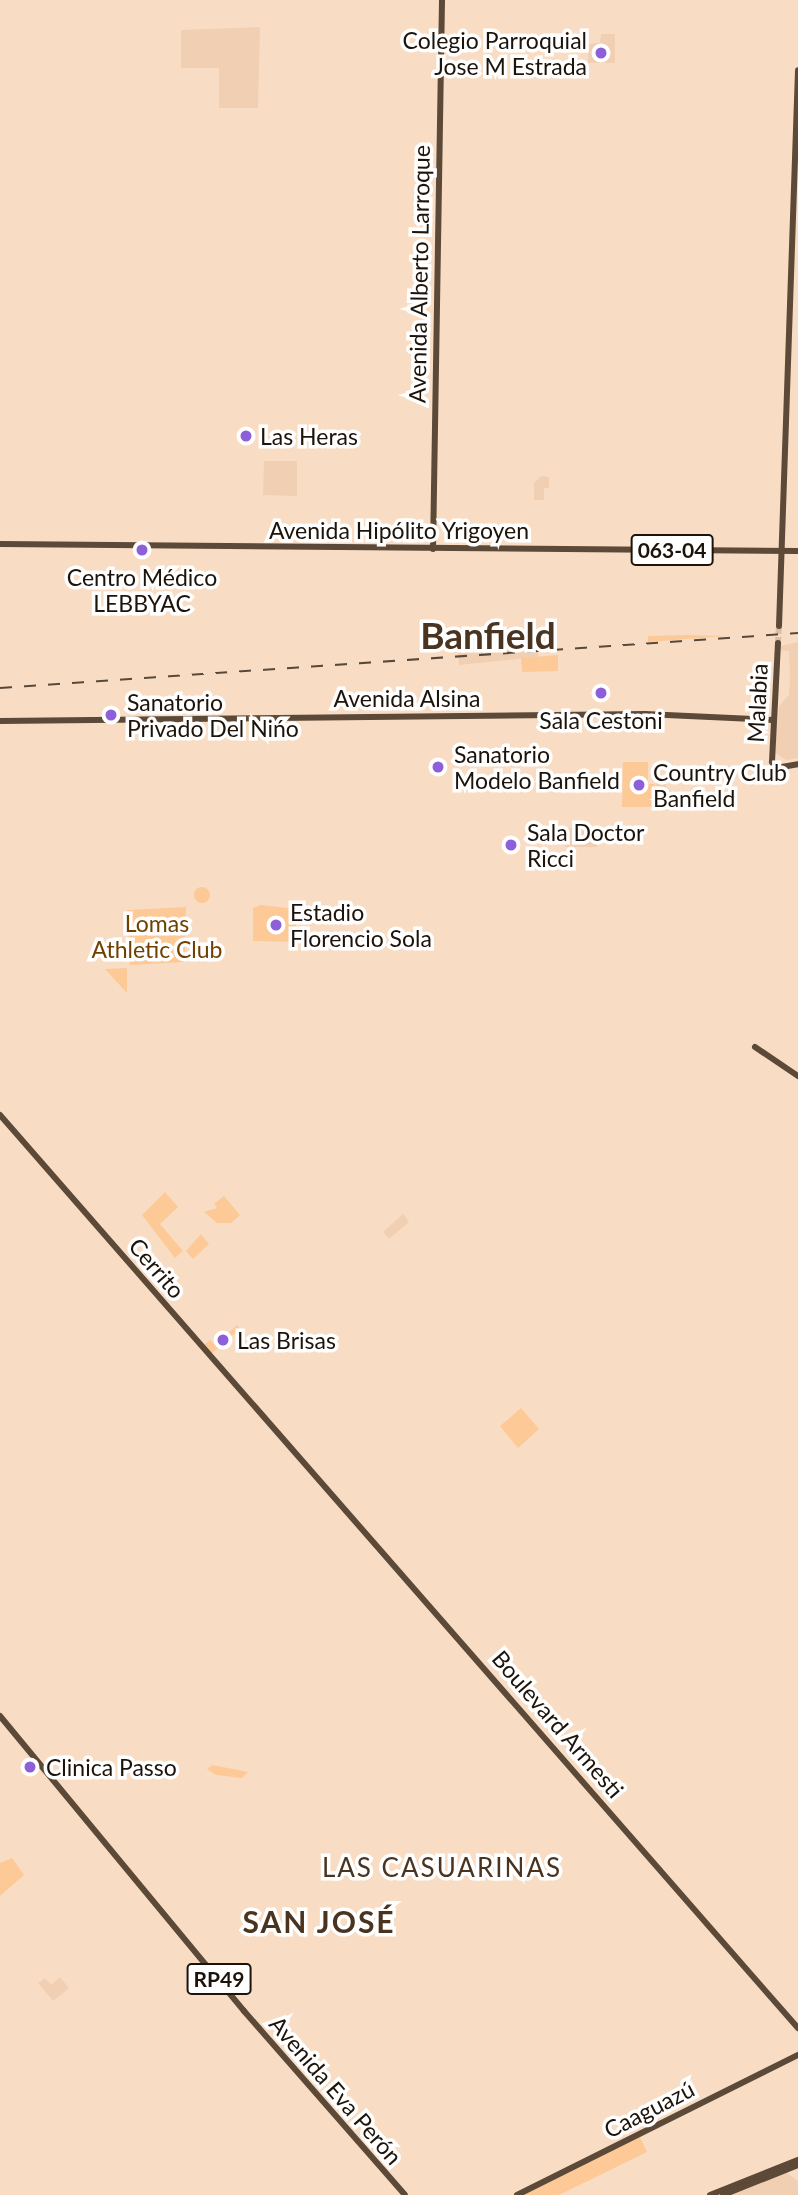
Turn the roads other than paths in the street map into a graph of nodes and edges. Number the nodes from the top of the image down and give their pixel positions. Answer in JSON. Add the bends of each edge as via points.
{"nodes":[{"id":1,"x":442,"y":0,"type":"edge"},
{"id":2,"x":798,"y":69,"type":"edge"},
{"id":3,"x":0,"y":542,"type":"edge"},
{"id":4,"x":433,"y":547,"type":"junction"},
{"id":5,"x":781,"y":549,"type":"junction"},
{"id":6,"x":798,"y":549,"type":"edge"},
{"id":7,"x":779,"y":625,"type":"tunnel mouth"},
{"id":8,"x":778,"y":643,"type":"tunnel mouth"},
{"id":9,"x":773,"y":721,"type":"junction"},
{"id":10,"x":0,"y":722,"type":"edge"},
{"id":11,"x":798,"y":763,"type":"edge"},
{"id":12,"x":755,"y":1047,"type":"dead end"},
{"id":13,"x":798,"y":1076,"type":"edge"},
{"id":14,"x":0,"y":1115,"type":"edge"},
{"id":15,"x":288,"y":1445,"type":"joint"},
{"id":16,"x":0,"y":1716,"type":"edge"},
{"id":17,"x":798,"y":2028,"type":"edge"},
{"id":18,"x":798,"y":2055,"type":"edge"},
{"id":19,"x":798,"y":2163,"type":"edge"},
{"id":20,"x":405,"y":2195,"type":"edge"},
{"id":21,"x":517,"y":2195,"type":"edge"},
{"id":22,"x":710,"y":2195,"type":"edge"},
{"id":23,"x":723,"y":2195,"type":"edge"}],
"edges":[{"from":1,"to":4,"type":"main road","name":"Avenida Alberto Larroque"},
{"from":2,"to":5,"type":"main road"},
{"from":3,"to":4,"type":"main road","name":"Avenida Hipólito Yrigoyen","number":"063-04"},
{"from":4,"to":5,"type":"main road","name":"Avenida Hipólito Yrigoyen","number":"063-04"},
{"from":5,"to":6,"type":"main road","name":"Avenida Hipólito Yrigoyen"},
{"from":5,"to":7,"type":"main road"},
{"from":8,"to":9,"type":"main road","name":"Malabia"},
{"from":9,"to":10,"type":"main road","name":"Avenida Alsina","via":[[645,714]]},
{"from":9,"to":11,"type":"main road","name":"Malabia","via":[[772,750],[777,763]]},
{"from":12,"to":13,"type":"main road"},
{"from":14,"to":15,"type":"main road","name":"Cerrito"},
{"from":15,"to":17,"type":"main road","name":"Boulevard Armesti"},
{"from":16,"to":20,"type":"main road","name":"Avenida Eva Perón","number":"RP49","via":[[244,2011]]},
{"from":18,"to":21,"type":"main road","name":"Caaguazú"},
{"from":19,"to":22,"type":"main road"},
{"from":19,"to":23,"type":"main road"}]}
